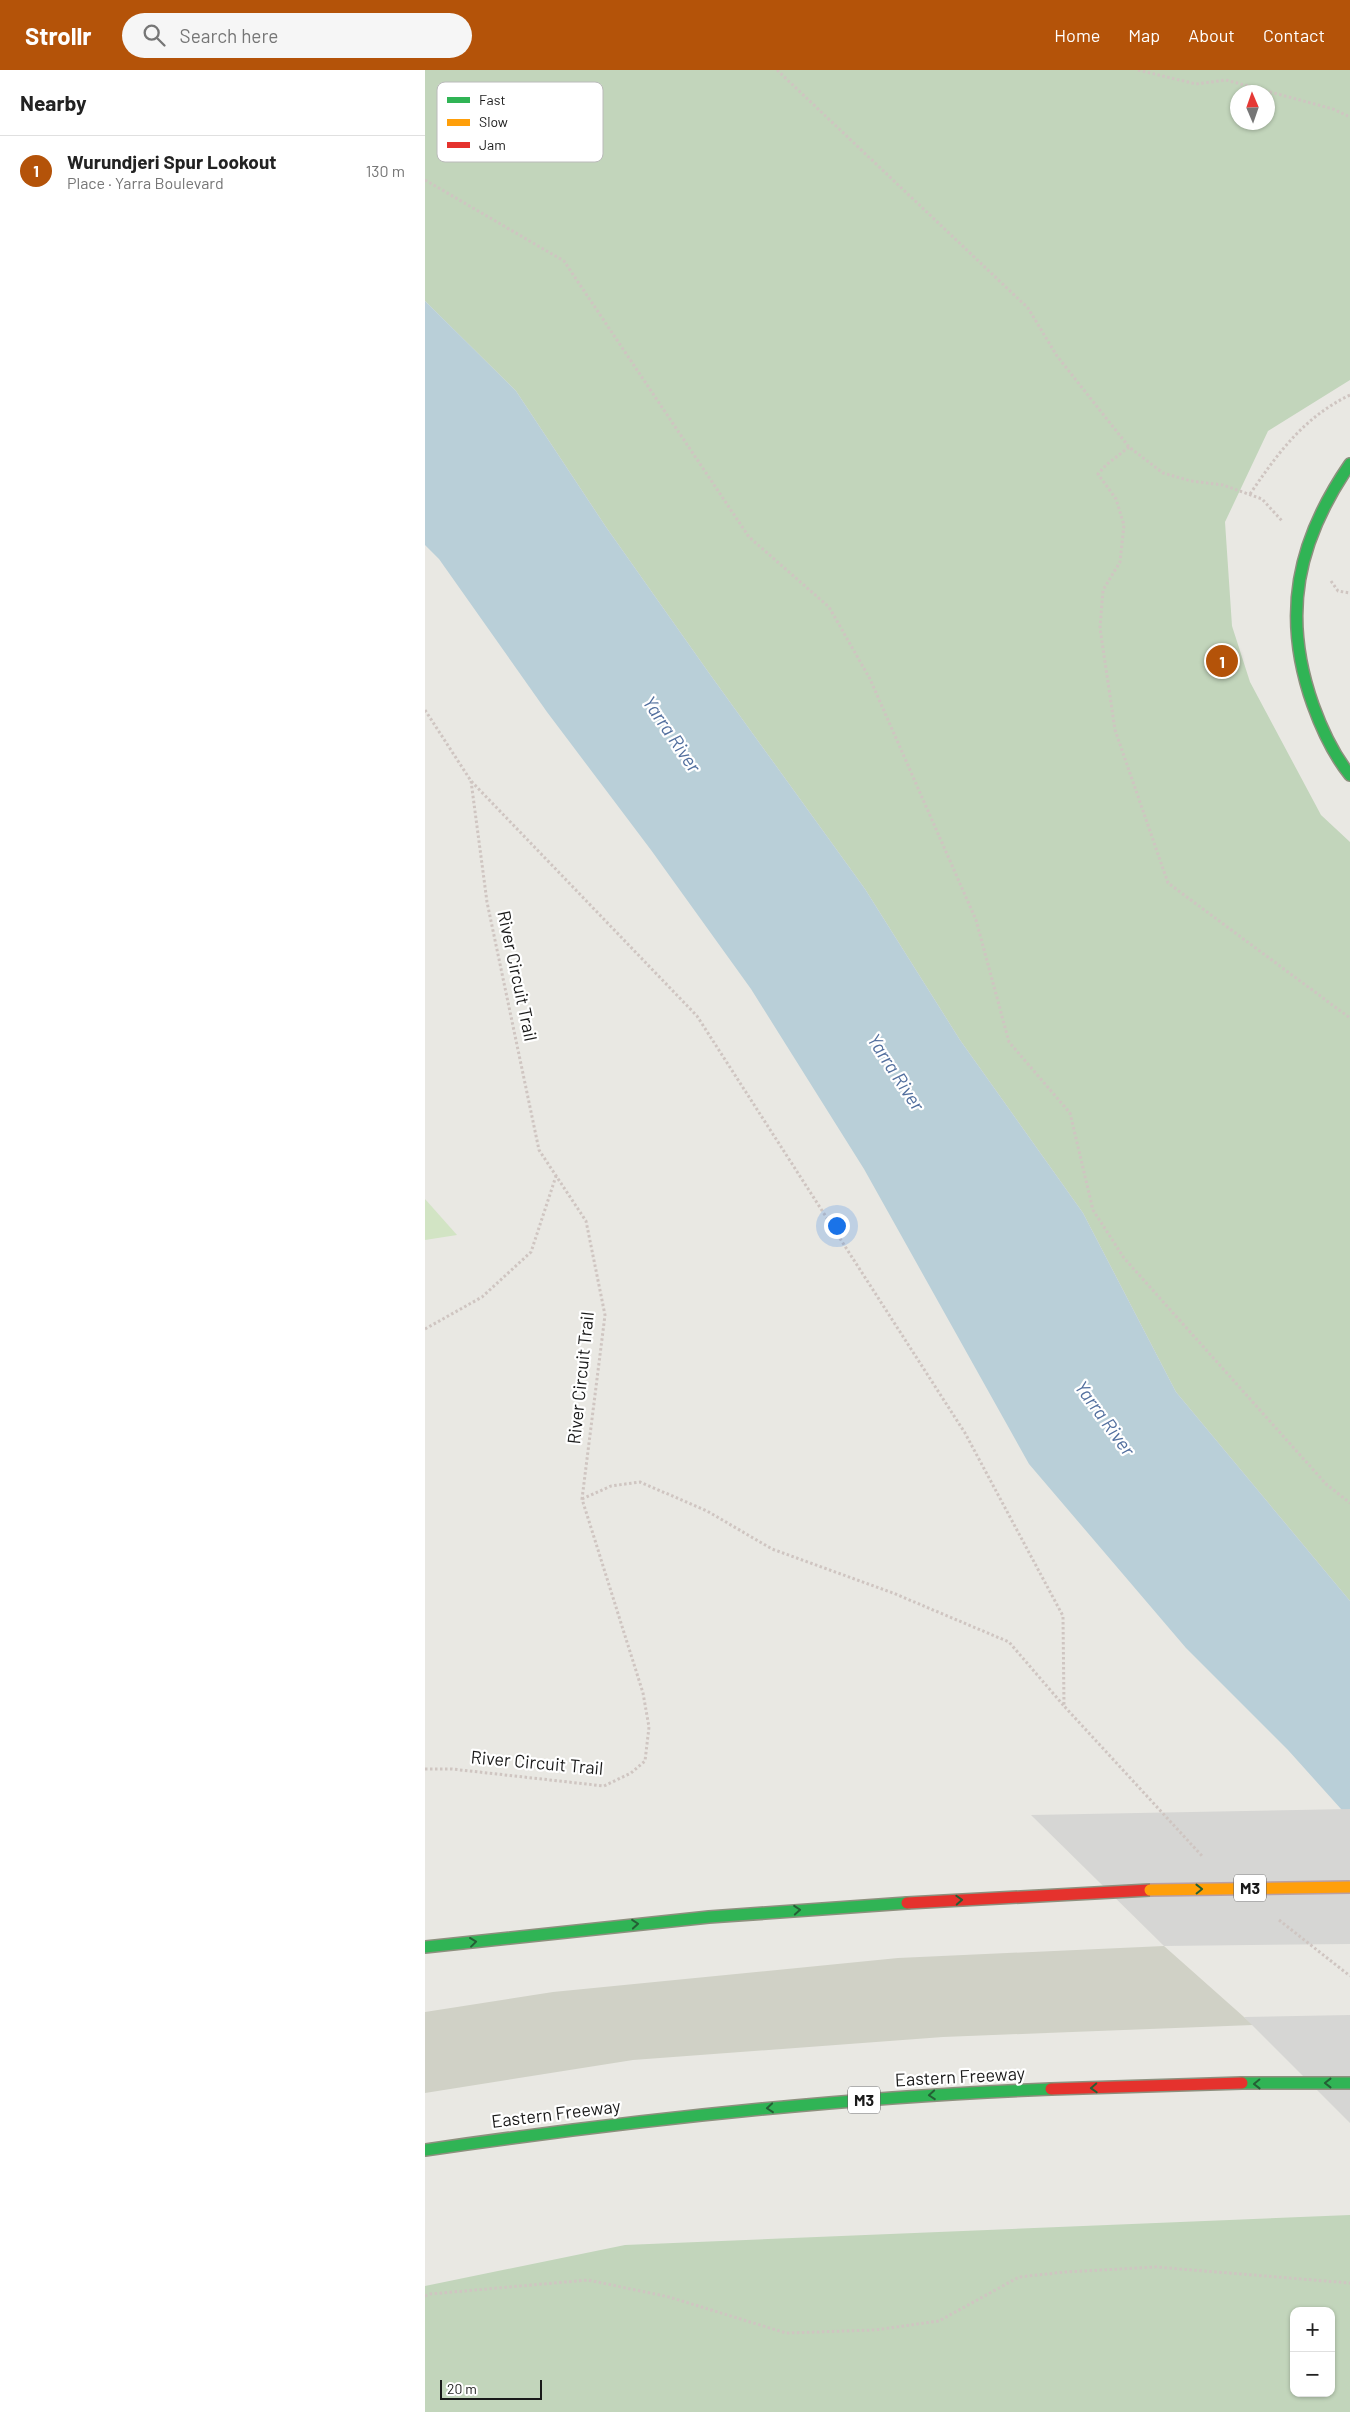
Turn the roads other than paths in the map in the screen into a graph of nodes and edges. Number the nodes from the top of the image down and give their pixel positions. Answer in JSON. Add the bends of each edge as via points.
{"nodes":[{"id":1,"x":1350,"y":464,"type":"edge"},
{"id":2,"x":1350,"y":775,"type":"edge"},
{"id":3,"x":1350,"y":1887,"type":"edge"},
{"id":4,"x":425,"y":1947,"type":"edge"},
{"id":5,"x":1350,"y":2083,"type":"edge"},
{"id":6,"x":425,"y":2150,"type":"edge"}],
"edges":[{"from":1,"to":2,"type":"main road","via":[[1323,505],[1305,547],[1295,614],[1301,670],[1310,700],[1325,735]]},
{"from":4,"to":3,"type":"main road","number":"M3","one_way":true,"bridge":true,"via":[[749,1913],[1150,1890]]},
{"from":5,"to":6,"type":"main road","name":"Eastern Freeway","number":"M3","one_way":true,"via":[[1116,2087],[932,2095],[717,2112]]}]}
